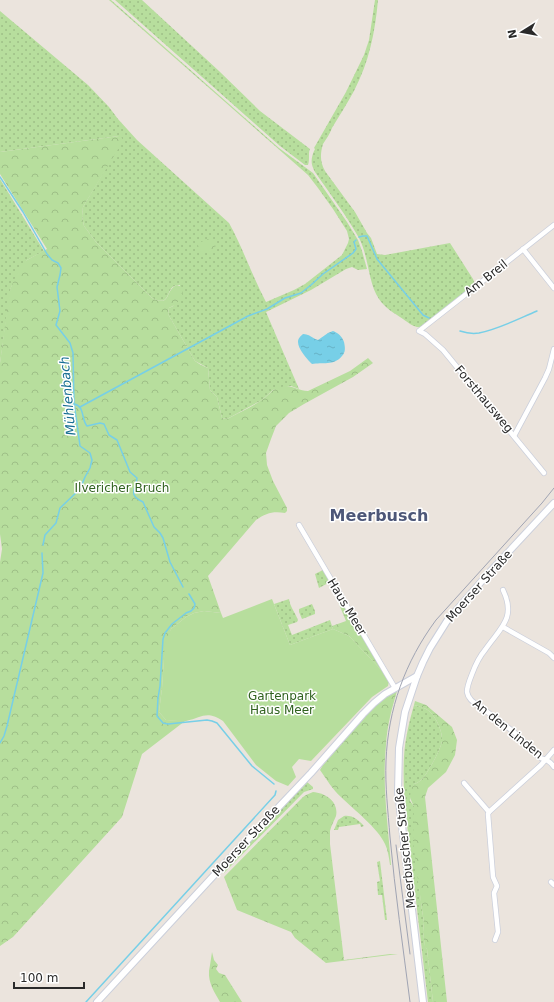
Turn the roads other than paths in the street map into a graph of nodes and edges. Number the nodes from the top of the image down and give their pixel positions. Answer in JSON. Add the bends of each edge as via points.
{"nodes":[{"id":1,"x":554,"y":225,"type":"edge"},
{"id":2,"x":523,"y":249,"type":"junction"},
{"id":3,"x":554,"y":288,"type":"edge"},
{"id":4,"x":419,"y":331,"type":"joint"},
{"id":5,"x":554,"y":349,"type":"edge"},
{"id":6,"x":514,"y":436,"type":"junction"},
{"id":7,"x":544,"y":473,"type":"dead end"},
{"id":8,"x":554,"y":503,"type":"edge"},
{"id":9,"x":299,"y":525,"type":"dead end"},
{"id":10,"x":503,"y":590,"type":"dead end"},
{"id":11,"x":503,"y":627,"type":"junction"},
{"id":12,"x":554,"y":658,"type":"edge"},
{"id":13,"x":417,"y":676,"type":"junction"},
{"id":14,"x":397,"y":687,"type":"junction"},
{"id":15,"x":410,"y":696,"type":"junction"},
{"id":16,"x":554,"y":750,"type":"edge"},
{"id":17,"x":545,"y":760,"type":"junction"},
{"id":18,"x":554,"y":767,"type":"edge"},
{"id":19,"x":464,"y":783,"type":"dead end"},
{"id":20,"x":489,"y":812,"type":"junction"},
{"id":21,"x":495,"y":940,"type":"dead end"},
{"id":22,"x":97,"y":1002,"type":"edge"},
{"id":23,"x":423,"y":1002,"type":"edge"}],
"edges":[{"from":1,"to":2,"type":"street","name":"Am Breil"},
{"from":2,"to":3,"type":"street"},
{"from":2,"to":4,"type":"street","name":"Am Breil"},
{"from":4,"to":6,"type":"street","name":"Forsthausweg","via":[[443,350]]},
{"from":5,"to":6,"type":"street","via":[[549,370]]},
{"from":6,"to":7,"type":"street","name":"Forsthausweg"},
{"from":8,"to":13,"type":"main road","name":"Moerser Straße","via":[[447,621]]},
{"from":9,"to":14,"type":"street","name":"Haus Meer"},
{"from":10,"to":11,"type":"street","via":[[508,605],[507,619]]},
{"from":11,"to":12,"type":"street"},
{"from":11,"to":17,"type":"street","name":"An den Linden","via":[[484,650],[468,684],[467,694],[474,703],[516,734]]},
{"from":13,"to":14,"type":"main road","name":"Moerser Straße"},
{"from":13,"to":15,"type":"main road","name":"Moerser Straße"},
{"from":14,"to":15,"type":"main road","via":[[403,687]]},
{"from":14,"to":22,"type":"main road","name":"Moerser Straße","via":[[379,698],[363,714]]},
{"from":15,"to":23,"type":"main road","name":"Meerbuscher Straße","via":[[402,726],[397,774]]},
{"from":16,"to":17,"type":"street"},
{"from":17,"to":18,"type":"street","name":"An den Linden"},
{"from":17,"to":20,"type":"street"},
{"from":19,"to":20,"type":"street"},
{"from":20,"to":21,"type":"street","via":[[493,878],[497,886],[494,893],[498,932]]}]}
